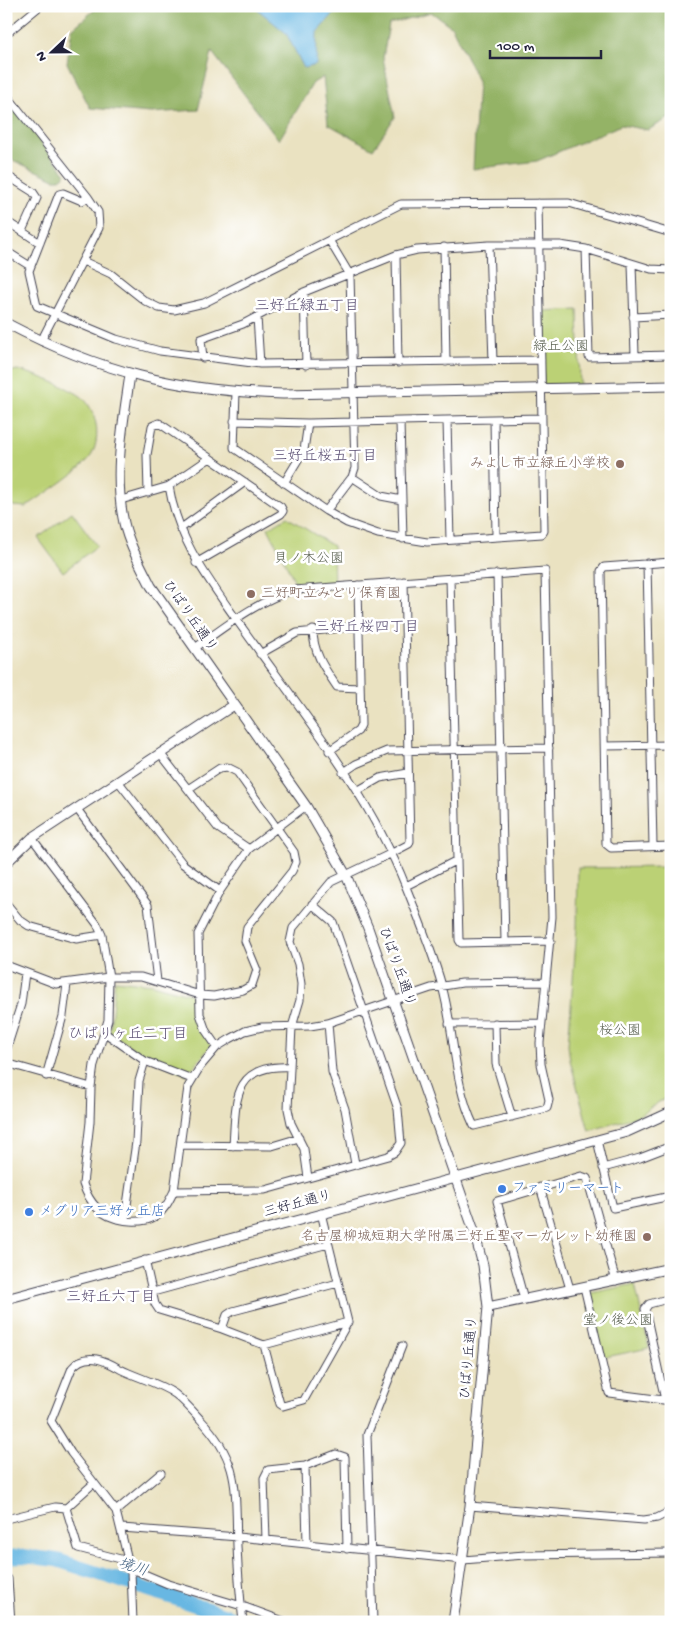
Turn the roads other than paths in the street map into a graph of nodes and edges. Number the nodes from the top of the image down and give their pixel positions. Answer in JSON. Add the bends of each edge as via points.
{"nodes":[{"id":1,"x":40,"y":6,"type":"edge"},
{"id":2,"x":6,"y":34,"type":"edge"},
{"id":3,"x":6,"y":94,"type":"edge"},
{"id":4,"x":6,"y":175,"type":"edge"},
{"id":5,"x":88,"y":197,"type":"junction"},
{"id":6,"x":538,"y":203,"type":"junction"},
{"id":7,"x":6,"y":221,"type":"edge"},
{"id":8,"x":22,"y":231,"type":"junction"},
{"id":9,"x":671,"y":232,"type":"edge"},
{"id":10,"x":329,"y":240,"type":"junction"},
{"id":11,"x":40,"y":243,"type":"junction"},
{"id":12,"x":489,"y":245,"type":"junction"},
{"id":13,"x":539,"y":245,"type":"junction"},
{"id":14,"x":444,"y":247,"type":"junction"},
{"id":15,"x":586,"y":249,"type":"junction"},
{"id":16,"x":6,"y":251,"type":"edge"},
{"id":17,"x":396,"y":255,"type":"junction"},
{"id":18,"x":83,"y":261,"type":"junction"},
{"id":19,"x":632,"y":264,"type":"junction"},
{"id":20,"x":30,"y":266,"type":"junction"},
{"id":21,"x":671,"y":270,"type":"edge"},
{"id":22,"x":350,"y":275,"type":"junction"},
{"id":23,"x":304,"y":292,"type":"junction"},
{"id":24,"x":54,"y":314,"type":"junction"},
{"id":25,"x":671,"y":315,"type":"edge"},
{"id":26,"x":257,"y":317,"type":"junction"},
{"id":27,"x":633,"y":317,"type":"junction"},
{"id":28,"x":6,"y":323,"type":"edge"},
{"id":29,"x":41,"y":341,"type":"junction"},
{"id":30,"x":671,"y":355,"type":"edge"},
{"id":31,"x":634,"y":356,"type":"junction"},
{"id":32,"x":203,"y":358,"type":"junction"},
{"id":33,"x":541,"y":360,"type":"junction"},
{"id":34,"x":492,"y":361,"type":"junction"},
{"id":35,"x":446,"y":362,"type":"junction"},
{"id":36,"x":398,"y":363,"type":"junction"},
{"id":37,"x":260,"y":364,"type":"junction"},
{"id":38,"x":353,"y":364,"type":"junction"},
{"id":39,"x":306,"y":365,"type":"junction"},
{"id":40,"x":130,"y":375,"type":"junction"},
{"id":41,"x":671,"y":386,"type":"edge"},
{"id":42,"x":542,"y":389,"type":"junction"},
{"id":43,"x":236,"y":392,"type":"junction"},
{"id":44,"x":354,"y":393,"type":"junction"},
{"id":45,"x":542,"y":418,"type":"junction"},
{"id":46,"x":494,"y":419,"type":"junction"},
{"id":47,"x":234,"y":421,"type":"junction"},
{"id":48,"x":447,"y":421,"type":"junction"},
{"id":49,"x":355,"y":422,"type":"junction"},
{"id":50,"x":400,"y":422,"type":"junction"},
{"id":51,"x":308,"y":423,"type":"junction"},
{"id":52,"x":210,"y":458,"type":"junction"},
{"id":53,"x":352,"y":477,"type":"junction"},
{"id":54,"x":245,"y":482,"type":"junction"},
{"id":55,"x":284,"y":483,"type":"junction"},
{"id":56,"x":169,"y":486,"type":"junction"},
{"id":57,"x":148,"y":493,"type":"junction"},
{"id":58,"x":121,"y":500,"type":"junction"},
{"id":59,"x":402,"y":500,"type":"junction"},
{"id":60,"x":326,"y":511,"type":"junction"},
{"id":61,"x":180,"y":529,"type":"junction"},
{"id":62,"x":496,"y":536,"type":"junction"},
{"id":63,"x":403,"y":539,"type":"junction"},
{"id":64,"x":450,"y":540,"type":"junction"},
{"id":65,"x":671,"y":562,"type":"edge"},
{"id":66,"x":196,"y":563,"type":"junction"},
{"id":67,"x":647,"y":563,"type":"junction"},
{"id":68,"x":497,"y":574,"type":"junction"},
{"id":69,"x":450,"y":578,"type":"junction"},
{"id":70,"x":404,"y":581,"type":"junction"},
{"id":71,"x":358,"y":585,"type":"junction"},
{"id":72,"x":236,"y":619,"type":"junction"},
{"id":73,"x":358,"y":626,"type":"junction"},
{"id":74,"x":313,"y":630,"type":"junction"},
{"id":75,"x":195,"y":648,"type":"junction"},
{"id":76,"x":260,"y":654,"type":"junction"},
{"id":77,"x":360,"y":688,"type":"junction"},
{"id":78,"x":234,"y":705,"type":"junction"},
{"id":79,"x":671,"y":745,"type":"edge"},
{"id":80,"x":605,"y":746,"type":"junction"},
{"id":81,"x":651,"y":746,"type":"junction"},
{"id":82,"x":501,"y":748,"type":"junction"},
{"id":83,"x":549,"y":748,"type":"junction"},
{"id":84,"x":408,"y":749,"type":"junction"},
{"id":85,"x":454,"y":750,"type":"junction"},
{"id":86,"x":329,"y":751,"type":"junction"},
{"id":87,"x":160,"y":753,"type":"junction"},
{"id":88,"x":344,"y":773,"type":"junction"},
{"id":89,"x":408,"y":773,"type":"junction"},
{"id":90,"x":118,"y":781,"type":"junction"},
{"id":91,"x":188,"y":789,"type":"junction"},
{"id":92,"x":357,"y":791,"type":"junction"},
{"id":93,"x":306,"y":806,"type":"junction"},
{"id":94,"x":77,"y":809,"type":"junction"},
{"id":95,"x":277,"y":827,"type":"junction"},
{"id":96,"x":32,"y":838,"type":"junction"},
{"id":97,"x":653,"y":846,"type":"junction"},
{"id":98,"x":671,"y":846,"type":"edge"},
{"id":99,"x":249,"y":849,"type":"junction"},
{"id":100,"x":392,"y":853,"type":"junction"},
{"id":101,"x":457,"y":860,"type":"junction"},
{"id":102,"x":6,"y":863,"type":"edge"},
{"id":103,"x":346,"y":875,"type":"junction"},
{"id":104,"x":406,"y":886,"type":"junction"},
{"id":105,"x":220,"y":891,"type":"junction"},
{"id":106,"x":6,"y":903,"type":"edge"},
{"id":107,"x":312,"y":904,"type":"junction"},
{"id":108,"x":102,"y":935,"type":"junction"},
{"id":109,"x":551,"y":941,"type":"junction"},
{"id":110,"x":505,"y":942,"type":"junction"},
{"id":111,"x":6,"y":965,"type":"edge"},
{"id":112,"x":25,"y":973,"type":"junction"},
{"id":113,"x":109,"y":977,"type":"junction"},
{"id":114,"x":157,"y":981,"type":"junction"},
{"id":115,"x":546,"y":982,"type":"junction"},
{"id":116,"x":67,"y":984,"type":"junction"},
{"id":117,"x":442,"y":987,"type":"junction"},
{"id":118,"x":200,"y":995,"type":"junction"},
{"id":119,"x":394,"y":1000,"type":"junction"},
{"id":120,"x":364,"y":1010,"type":"junction"},
{"id":121,"x":328,"y":1023,"type":"junction"},
{"id":122,"x":495,"y":1023,"type":"junction"},
{"id":123,"x":541,"y":1023,"type":"junction"},
{"id":124,"x":449,"y":1024,"type":"junction"},
{"id":125,"x":292,"y":1027,"type":"junction"},
{"id":126,"x":105,"y":1032,"type":"junction"},
{"id":127,"x":217,"y":1047,"type":"junction"},
{"id":128,"x":6,"y":1051,"type":"edge"},
{"id":129,"x":145,"y":1061,"type":"junction"},
{"id":130,"x":6,"y":1063,"type":"edge"},
{"id":131,"x":290,"y":1068,"type":"junction"},
{"id":132,"x":46,"y":1076,"type":"junction"},
{"id":133,"x":192,"y":1079,"type":"junction"},
{"id":134,"x":90,"y":1087,"type":"junction"},
{"id":135,"x":671,"y":1112,"type":"edge"},
{"id":136,"x":512,"y":1117,"type":"junction"},
{"id":137,"x":299,"y":1138,"type":"junction"},
{"id":138,"x":597,"y":1140,"type":"junction"},
{"id":139,"x":181,"y":1145,"type":"junction"},
{"id":140,"x":233,"y":1146,"type":"junction"},
{"id":141,"x":671,"y":1146,"type":"edge"},
{"id":142,"x":355,"y":1164,"type":"junction"},
{"id":143,"x":603,"y":1168,"type":"junction"},
{"id":144,"x":456,"y":1177,"type":"junction"},
{"id":145,"x":308,"y":1178,"type":"junction"},
{"id":146,"x":540,"y":1188,"type":"junction"},
{"id":147,"x":174,"y":1191,"type":"junction"},
{"id":148,"x":671,"y":1196,"type":"edge"},
{"id":149,"x":321,"y":1213,"type":"junction"},
{"id":150,"x":125,"y":1219,"type":"junction"},
{"id":151,"x":328,"y":1244,"type":"junction"},
{"id":152,"x":144,"y":1260,"type":"junction"},
{"id":153,"x":671,"y":1268,"type":"edge"},
{"id":154,"x":616,"y":1281,"type":"junction"},
{"id":155,"x":338,"y":1283,"type":"junction"},
{"id":156,"x":584,"y":1287,"type":"junction"},
{"id":157,"x":570,"y":1289,"type":"junction"},
{"id":158,"x":153,"y":1292,"type":"junction"},
{"id":159,"x":671,"y":1298,"type":"edge"},
{"id":160,"x":6,"y":1299,"type":"edge"},
{"id":161,"x":524,"y":1299,"type":"junction"},
{"id":162,"x":488,"y":1307,"type":"junction"},
{"id":163,"x":348,"y":1322,"type":"junction"},
{"id":164,"x":222,"y":1329,"type":"junction"},
{"id":165,"x":264,"y":1345,"type":"junction"},
{"id":166,"x":402,"y":1346,"type":"dead end"},
{"id":167,"x":668,"y":1400,"type":"edge"},
{"id":168,"x":305,"y":1466,"type":"junction"},
{"id":169,"x":160,"y":1472,"type":"dead end"},
{"id":170,"x":94,"y":1483,"type":"junction"},
{"id":171,"x":470,"y":1506,"type":"junction"},
{"id":172,"x":66,"y":1508,"type":"junction"},
{"id":173,"x":116,"y":1511,"type":"junction"},
{"id":174,"x":671,"y":1511,"type":"edge"},
{"id":175,"x":6,"y":1519,"type":"edge"},
{"id":176,"x":122,"y":1528,"type":"junction"},
{"id":177,"x":238,"y":1537,"type":"junction"},
{"id":178,"x":266,"y":1540,"type":"junction"},
{"id":179,"x":306,"y":1544,"type":"junction"},
{"id":180,"x":347,"y":1549,"type":"junction"},
{"id":181,"x":369,"y":1551,"type":"junction"},
{"id":182,"x":671,"y":1553,"type":"edge"},
{"id":183,"x":463,"y":1560,"type":"junction"},
{"id":184,"x":130,"y":1567,"type":"junction"},
{"id":185,"x":6,"y":1579,"type":"edge"},
{"id":186,"x":242,"y":1609,"type":"junction"},
{"id":187,"x":11,"y":1622,"type":"edge"},
{"id":188,"x":133,"y":1622,"type":"edge"},
{"id":189,"x":244,"y":1622,"type":"edge"},
{"id":190,"x":286,"y":1622,"type":"edge"},
{"id":191,"x":372,"y":1622,"type":"edge"},
{"id":192,"x":453,"y":1622,"type":"edge"}],
"edges":[{"from":1,"to":2,"type":"street"},
{"from":3,"to":5,"type":"street"},
{"from":4,"to":8,"type":"street","via":[[37,198]]},
{"from":5,"to":11,"type":"street","via":[[82,201],[59,194]]},
{"from":5,"to":18,"type":"street","via":[[98,212],[99,228]]},
{"from":6,"to":9,"type":"street","via":[[569,203]]},
{"from":6,"to":10,"type":"street","via":[[401,204]]},
{"from":6,"to":13,"type":"street"},
{"from":7,"to":8,"type":"street"},
{"from":8,"to":11,"type":"street"},
{"from":10,"to":18,"type":"street","via":[[204,303],[174,310],[159,308],[145,301],[111,274]]},
{"from":10,"to":22,"type":"street"},
{"from":11,"to":20,"type":"street"},
{"from":12,"to":13,"type":"street"},
{"from":12,"to":14,"type":"street"},
{"from":12,"to":34,"type":"street"},
{"from":13,"to":15,"type":"street"},
{"from":13,"to":33,"type":"street"},
{"from":14,"to":17,"type":"street"},
{"from":14,"to":35,"type":"street"},
{"from":15,"to":19,"type":"street"},
{"from":15,"to":31,"type":"street","via":[[587,355]]},
{"from":16,"to":20,"type":"street"},
{"from":17,"to":22,"type":"street"},
{"from":17,"to":36,"type":"street"},
{"from":18,"to":24,"type":"street"},
{"from":19,"to":21,"type":"street"},
{"from":19,"to":27,"type":"street"},
{"from":20,"to":24,"type":"street","via":[[36,303]]},
{"from":22,"to":23,"type":"street"},
{"from":22,"to":38,"type":"street"},
{"from":23,"to":26,"type":"street"},
{"from":23,"to":39,"type":"street"},
{"from":24,"to":29,"type":"street"},
{"from":24,"to":32,"type":"street","via":[[116,339]]},
{"from":25,"to":27,"type":"street"},
{"from":26,"to":32,"type":"street","via":[[201,339]]},
{"from":26,"to":37,"type":"street"},
{"from":27,"to":31,"type":"street"},
{"from":28,"to":29,"type":"street"},
{"from":29,"to":40,"type":"street"},
{"from":30,"to":31,"type":"street"},
{"from":32,"to":37,"type":"street"},
{"from":33,"to":34,"type":"street"},
{"from":33,"to":42,"type":"street"},
{"from":34,"to":35,"type":"street"},
{"from":35,"to":36,"type":"street"},
{"from":36,"to":38,"type":"street"},
{"from":37,"to":39,"type":"street"},
{"from":38,"to":39,"type":"street"},
{"from":38,"to":44,"type":"street"},
{"from":40,"to":43,"type":"street"},
{"from":40,"to":58,"type":"street","name":"ひばり丘通り","via":[[119,452]]},
{"from":41,"to":42,"type":"street"},
{"from":42,"to":44,"type":"street"},
{"from":42,"to":45,"type":"street"},
{"from":43,"to":44,"type":"street"},
{"from":43,"to":47,"type":"street"},
{"from":44,"to":49,"type":"street"},
{"from":45,"to":46,"type":"street"},
{"from":45,"to":62,"type":"street","via":[[544,531],[542,534]]},
{"from":46,"to":48,"type":"street"},
{"from":46,"to":62,"type":"street"},
{"from":47,"to":51,"type":"street"},
{"from":47,"to":55,"type":"street","via":[[234,448]]},
{"from":48,"to":50,"type":"street"},
{"from":48,"to":64,"type":"street"},
{"from":49,"to":50,"type":"street"},
{"from":49,"to":51,"type":"street"},
{"from":49,"to":53,"type":"street","via":[[355,468]]},
{"from":50,"to":59,"type":"street"},
{"from":51,"to":55,"type":"street","via":[[304,450]]},
{"from":52,"to":54,"type":"street"},
{"from":52,"to":56,"type":"street"},
{"from":52,"to":57,"type":"street","via":[[155,423],[150,430],[147,455]]},
{"from":53,"to":59,"type":"street","via":[[381,496]]},
{"from":53,"to":60,"type":"street"},
{"from":54,"to":61,"type":"street"},
{"from":54,"to":66,"type":"street","via":[[281,507],[282,514]]},
{"from":55,"to":60,"type":"street"},
{"from":56,"to":57,"type":"street"},
{"from":56,"to":61,"type":"street"},
{"from":57,"to":58,"type":"street"},
{"from":58,"to":75,"type":"street","name":"ひばり丘通り","via":[[124,524],[151,586]]},
{"from":59,"to":63,"type":"street"},
{"from":60,"to":63,"type":"street","via":[[361,529]]},
{"from":61,"to":66,"type":"street"},
{"from":62,"to":64,"type":"street"},
{"from":63,"to":64,"type":"street"},
{"from":65,"to":67,"type":"street"},
{"from":66,"to":72,"type":"street"},
{"from":67,"to":80,"type":"street","via":[[604,567],[601,571]]},
{"from":67,"to":81,"type":"street"},
{"from":68,"to":69,"type":"street"},
{"from":68,"to":82,"type":"street"},
{"from":68,"to":83,"type":"street","via":[[542,570],[546,575]]},
{"from":69,"to":70,"type":"street"},
{"from":69,"to":85,"type":"street"},
{"from":70,"to":71,"type":"street"},
{"from":70,"to":84,"type":"street"},
{"from":71,"to":72,"type":"street","via":[[294,590]]},
{"from":71,"to":73,"type":"street"},
{"from":72,"to":75,"type":"street"},
{"from":72,"to":76,"type":"street"},
{"from":73,"to":74,"type":"street"},
{"from":73,"to":77,"type":"street"},
{"from":74,"to":76,"type":"street","via":[[291,635]]},
{"from":74,"to":77,"type":"street","via":[[320,662],[338,688]]},
{"from":75,"to":78,"type":"street","name":"ひばり丘通り"},
{"from":76,"to":86,"type":"street"},
{"from":77,"to":86,"type":"street","via":[[360,728]]},
{"from":78,"to":87,"type":"street"},
{"from":78,"to":93,"type":"street","name":"ひばり丘通り"},
{"from":79,"to":81,"type":"street"},
{"from":80,"to":81,"type":"street"},
{"from":80,"to":97,"type":"street","via":[[606,844],[611,848]]},
{"from":81,"to":97,"type":"street"},
{"from":82,"to":83,"type":"street"},
{"from":82,"to":85,"type":"street"},
{"from":82,"to":110,"type":"street"},
{"from":83,"to":109,"type":"street"},
{"from":84,"to":85,"type":"street"},
{"from":84,"to":88,"type":"street","via":[[379,754]]},
{"from":84,"to":89,"type":"street"},
{"from":85,"to":101,"type":"street"},
{"from":86,"to":88,"type":"street"},
{"from":87,"to":90,"type":"street"},
{"from":87,"to":91,"type":"street"},
{"from":88,"to":92,"type":"street"},
{"from":89,"to":92,"type":"street","via":[[380,778]]},
{"from":89,"to":100,"type":"street","via":[[410,841]]},
{"from":90,"to":94,"type":"street"},
{"from":90,"to":105,"type":"street","via":[[182,864]]},
{"from":91,"to":95,"type":"street","via":[[218,768],[231,769],[240,776]]},
{"from":91,"to":99,"type":"street","via":[[218,828]]},
{"from":92,"to":100,"type":"street"},
{"from":93,"to":95,"type":"street"},
{"from":93,"to":103,"type":"street","name":"ひばり丘通り"},
{"from":94,"to":96,"type":"street"},
{"from":94,"to":114,"type":"street","via":[[148,904]]},
{"from":95,"to":99,"type":"street"},
{"from":95,"to":118,"type":"street","via":[[294,852],[296,862],[247,927],[245,941],[256,970],[254,981],[248,988],[226,995]]},
{"from":96,"to":102,"type":"street"},
{"from":96,"to":108,"type":"street","via":[[91,913]]},
{"from":97,"to":98,"type":"street"},
{"from":99,"to":105,"type":"street"},
{"from":100,"to":103,"type":"street"},
{"from":100,"to":104,"type":"street"},
{"from":101,"to":104,"type":"street"},
{"from":101,"to":110,"type":"street","via":[[460,942]]},
{"from":103,"to":107,"type":"street","via":[[331,882]]},
{"from":103,"to":119,"type":"street","name":"ひばり丘通り"},
{"from":104,"to":117,"type":"street"},
{"from":105,"to":118,"type":"street","via":[[198,934]]},
{"from":106,"to":108,"type":"street","via":[[20,920],[30,926],[76,939]]},
{"from":107,"to":120,"type":"street","via":[[333,922]]},
{"from":107,"to":125,"type":"street","via":[[290,936],[301,984]]},
{"from":108,"to":113,"type":"street"},
{"from":109,"to":110,"type":"street"},
{"from":109,"to":115,"type":"street"},
{"from":111,"to":112,"type":"street"},
{"from":112,"to":116,"type":"street","via":[[56,984]]},
{"from":112,"to":128,"type":"street","via":[[21,1004]]},
{"from":113,"to":114,"type":"street","via":[[141,977]]},
{"from":113,"to":116,"type":"street"},
{"from":113,"to":126,"type":"street"},
{"from":114,"to":118,"type":"street"},
{"from":115,"to":117,"type":"street","via":[[469,982]]},
{"from":115,"to":123,"type":"street"},
{"from":116,"to":132,"type":"street","via":[[63,1016]]},
{"from":117,"to":119,"type":"street"},
{"from":117,"to":124,"type":"street"},
{"from":118,"to":127,"type":"street","via":[[203,1024]]},
{"from":119,"to":120,"type":"street"},
{"from":119,"to":144,"type":"street","name":"ひばり丘通り"},
{"from":120,"to":121,"type":"street"},
{"from":120,"to":142,"type":"street","via":[[396,1100],[402,1138],[400,1147],[392,1154]]},
{"from":121,"to":125,"type":"street"},
{"from":121,"to":142,"type":"street","via":[[332,1072],[345,1109]]},
{"from":122,"to":123,"type":"street"},
{"from":122,"to":124,"type":"street"},
{"from":122,"to":136,"type":"street","via":[[496,1064]]},
{"from":123,"to":136,"type":"street","via":[[541,1064],[549,1103],[546,1108]]},
{"from":124,"to":136,"type":"street","via":[[464,1103],[474,1126]]},
{"from":125,"to":127,"type":"street","via":[[252,1029]]},
{"from":125,"to":131,"type":"street"},
{"from":126,"to":129,"type":"street"},
{"from":126,"to":134,"type":"street"},
{"from":127,"to":133,"type":"street"},
{"from":129,"to":133,"type":"street"},
{"from":129,"to":150,"type":"street","via":[[139,1081],[136,1142]]},
{"from":130,"to":132,"type":"street"},
{"from":131,"to":137,"type":"street","via":[[288,1109]]},
{"from":131,"to":140,"type":"street","via":[[267,1067],[243,1082],[236,1098]]},
{"from":132,"to":134,"type":"street"},
{"from":133,"to":139,"type":"street"},
{"from":134,"to":150,"type":"street","via":[[86,1193],[104,1213]]},
{"from":135,"to":138,"type":"street","name":"三好丘通り","via":[[636,1129]]},
{"from":137,"to":140,"type":"street","via":[[279,1145]]},
{"from":137,"to":145,"type":"street"},
{"from":138,"to":143,"type":"street"},
{"from":138,"to":144,"type":"street","name":"三好丘通り"},
{"from":139,"to":140,"type":"street"},
{"from":139,"to":147,"type":"street"},
{"from":141,"to":143,"type":"street"},
{"from":142,"to":145,"type":"street"},
{"from":143,"to":148,"type":"street","via":[[611,1204],[615,1208]]},
{"from":144,"to":149,"type":"street","name":"三好丘通り"},
{"from":144,"to":162,"type":"street","name":"ひばり丘通り","via":[[483,1264]]},
{"from":145,"to":147,"type":"street","via":[[258,1191]]},
{"from":146,"to":154,"type":"street","via":[[581,1176],[586,1178]]},
{"from":146,"to":157,"type":"street"},
{"from":146,"to":161,"type":"street","via":[[497,1201]]},
{"from":147,"to":150,"type":"street","via":[[167,1205],[156,1215],[139,1221]]},
{"from":149,"to":151,"type":"street"},
{"from":149,"to":152,"type":"street","name":"三好丘通り"},
{"from":151,"to":155,"type":"street"},
{"from":151,"to":158,"type":"street"},
{"from":152,"to":158,"type":"street"},
{"from":152,"to":160,"type":"street","name":"三好丘通り"},
{"from":153,"to":154,"type":"street"},
{"from":154,"to":156,"type":"street"},
{"from":155,"to":163,"type":"street"},
{"from":155,"to":164,"type":"street","via":[[233,1311],[227,1314]]},
{"from":156,"to":157,"type":"street"},
{"from":156,"to":167,"type":"street","via":[[609,1393]]},
{"from":157,"to":161,"type":"street"},
{"from":158,"to":164,"type":"street","via":[[159,1310]]},
{"from":159,"to":167,"type":"street","via":[[649,1304],[645,1309]]},
{"from":161,"to":162,"type":"street"},
{"from":162,"to":171,"type":"street","name":"ひばり丘通り"},
{"from":163,"to":165,"type":"street"},
{"from":163,"to":165,"type":"street","via":[[304,1400],[283,1406]]},
{"from":164,"to":165,"type":"street"},
{"from":166,"to":181,"type":"street","via":[[367,1435]]},
{"from":168,"to":178,"type":"street","via":[[268,1470],[264,1478]]},
{"from":168,"to":179,"type":"street"},
{"from":168,"to":180,"type":"street","via":[[336,1454],[345,1457]]},
{"from":169,"to":173,"type":"street"},
{"from":170,"to":172,"type":"street"},
{"from":170,"to":173,"type":"street"},
{"from":170,"to":177,"type":"street","via":[[51,1422],[72,1368],[82,1360],[92,1358],[167,1389],[217,1436],[231,1466]]},
{"from":171,"to":174,"type":"street","via":[[644,1520]]},
{"from":171,"to":183,"type":"street","name":"ひばり丘通り"},
{"from":172,"to":175,"type":"street","via":[[55,1507]]},
{"from":172,"to":184,"type":"street","via":[[78,1548]]},
{"from":173,"to":176,"type":"street"},
{"from":176,"to":177,"type":"street"},
{"from":176,"to":184,"type":"street"},
{"from":177,"to":178,"type":"street"},
{"from":177,"to":186,"type":"street"},
{"from":178,"to":179,"type":"street"},
{"from":179,"to":180,"type":"street"},
{"from":180,"to":181,"type":"street"},
{"from":181,"to":183,"type":"street"},
{"from":181,"to":191,"type":"street"},
{"from":182,"to":183,"type":"street","via":[[525,1555]]},
{"from":183,"to":192,"type":"street","name":"ひばり丘通り"},
{"from":184,"to":186,"type":"street","via":[[168,1584]]},
{"from":184,"to":188,"type":"street"},
{"from":185,"to":187,"type":"street"},
{"from":186,"to":189,"type":"street"},
{"from":186,"to":190,"type":"street"}]}
